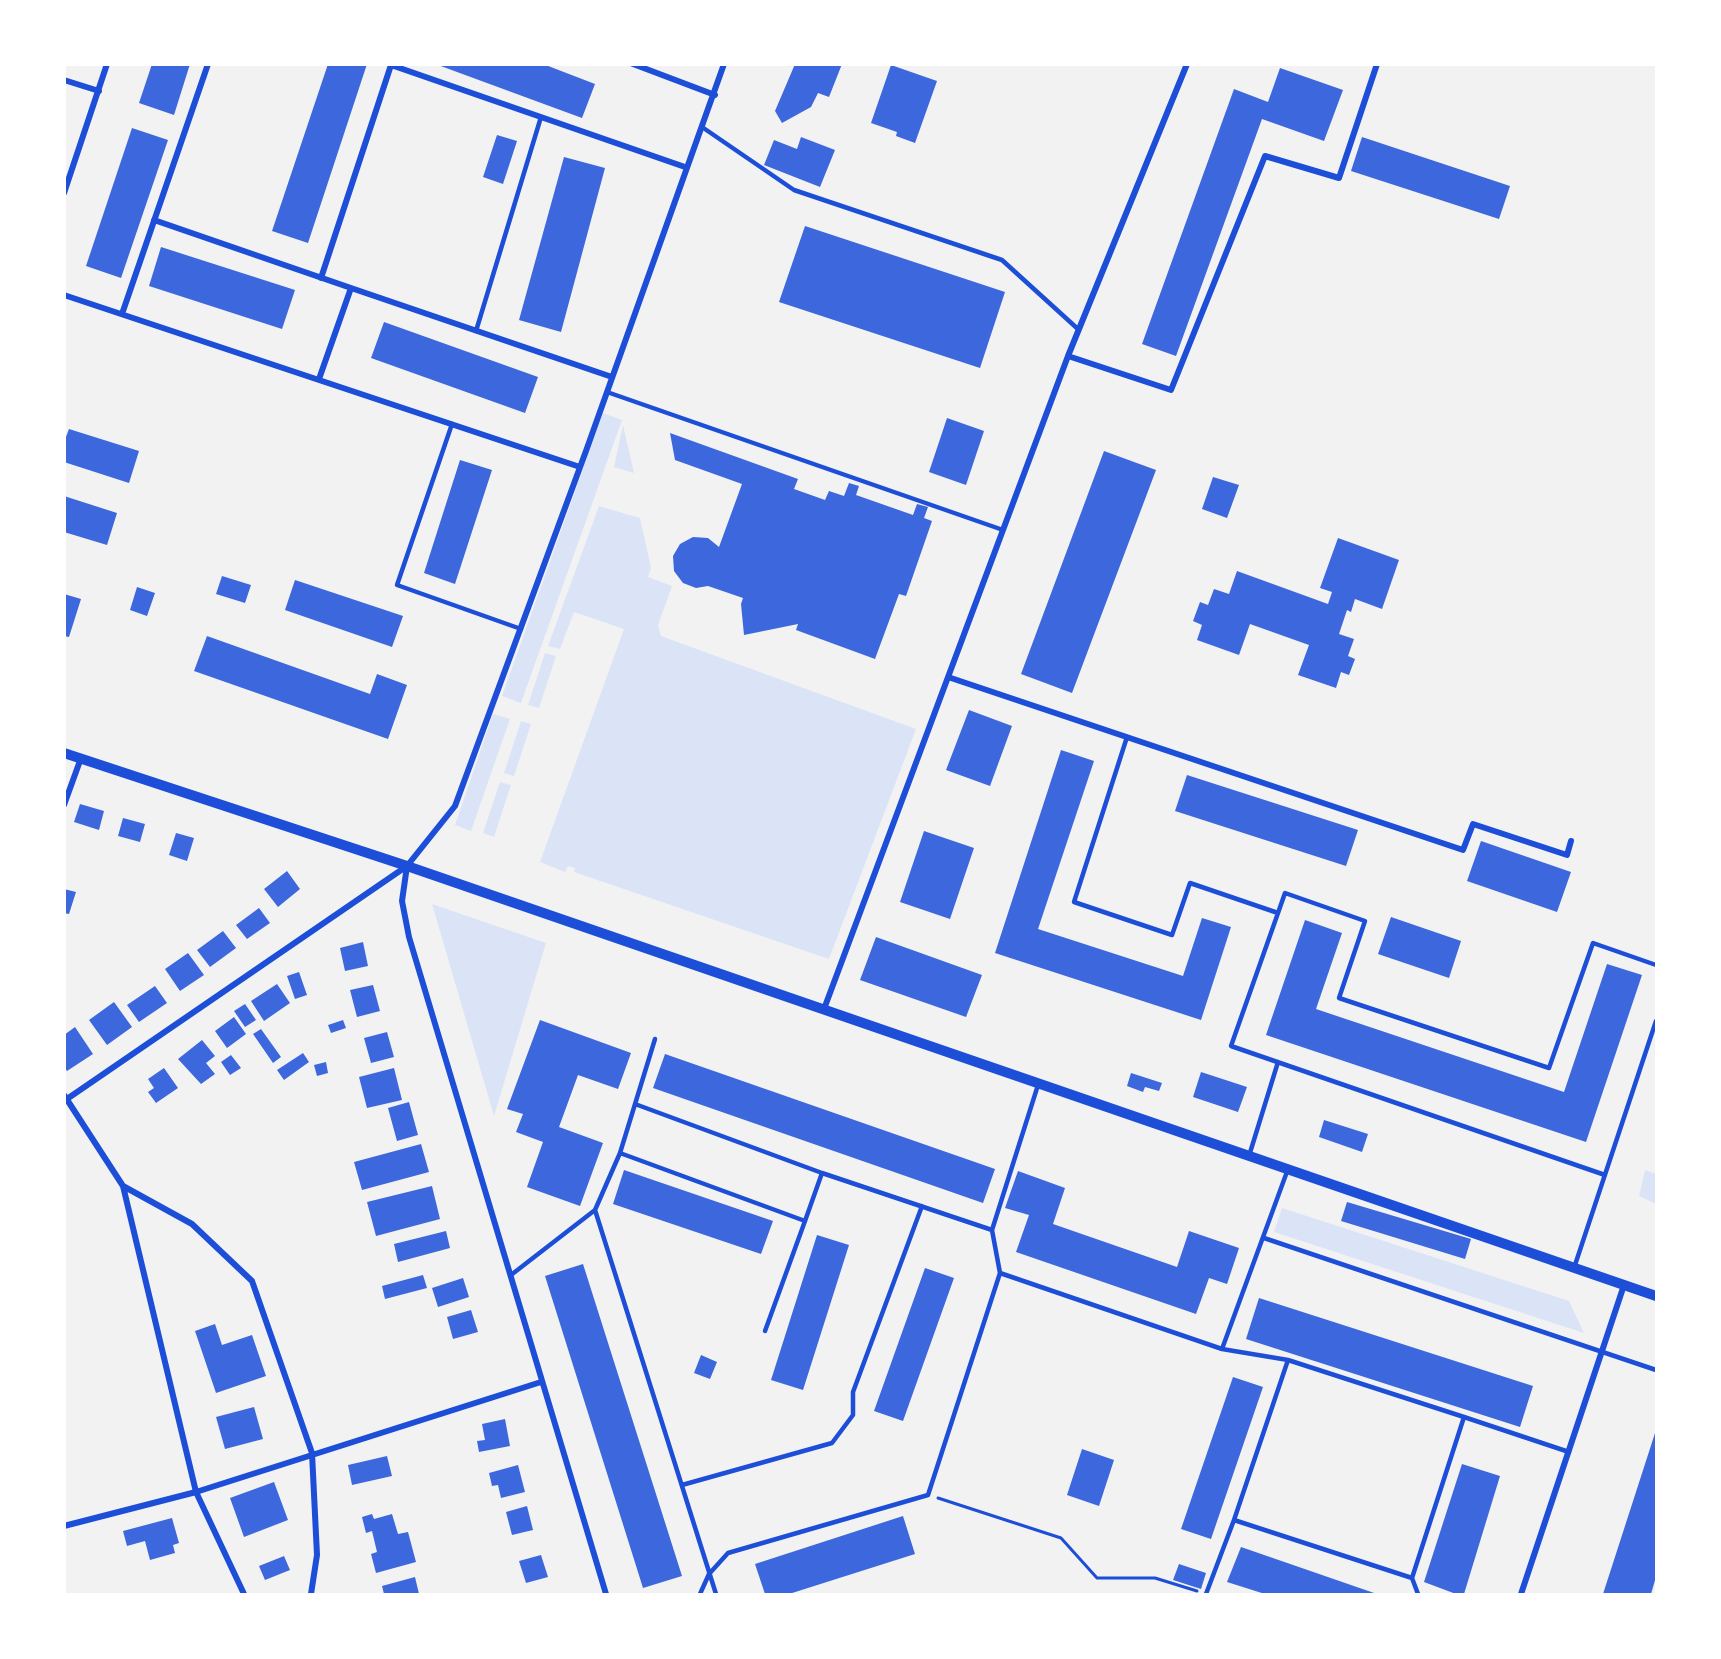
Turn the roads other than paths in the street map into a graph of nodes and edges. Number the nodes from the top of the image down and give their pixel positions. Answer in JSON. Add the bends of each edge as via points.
{"nodes":[{"id":1,"x":107,"y":64,"type":"edge"},
{"id":2,"x":208,"y":64,"type":"edge"},
{"id":3,"x":633,"y":64,"type":"edge"},
{"id":4,"x":724,"y":64,"type":"edge"},
{"id":5,"x":1187,"y":64,"type":"edge"},
{"id":6,"x":1377,"y":64,"type":"edge"},
{"id":7,"x":64,"y":80,"type":"edge"},
{"id":8,"x":99,"y":91,"type":"junction"},
{"id":9,"x":715,"y":95,"type":"junction"},
{"id":10,"x":541,"y":117,"type":"junction"},
{"id":11,"x":702,"y":127,"type":"junction"},
{"id":12,"x":685,"y":166,"type":"junction"},
{"id":13,"x":64,"y":193,"type":"edge"},
{"id":14,"x":154,"y":220,"type":"junction"},
{"id":15,"x":321,"y":278,"type":"junction"},
{"id":16,"x":351,"y":288,"type":"junction"},
{"id":17,"x":64,"y":295,"type":"edge"},
{"id":18,"x":122,"y":314,"type":"junction"},
{"id":19,"x":1079,"y":330,"type":"junction"},
{"id":20,"x":476,"y":331,"type":"junction"},
{"id":21,"x":1068,"y":356,"type":"junction"},
{"id":22,"x":612,"y":377,"type":"junction"},
{"id":23,"x":319,"y":380,"type":"junction"},
{"id":24,"x":606,"y":392,"type":"junction"},
{"id":25,"x":452,"y":424,"type":"junction"},
{"id":26,"x":580,"y":467,"type":"junction"},
{"id":27,"x":1003,"y":530,"type":"junction"},
{"id":28,"x":521,"y":629,"type":"junction"},
{"id":29,"x":948,"y":677,"type":"junction"},
{"id":30,"x":1127,"y":737,"type":"junction"},
{"id":31,"x":64,"y":753,"type":"edge"},
{"id":32,"x":81,"y":758,"type":"junction"},
{"id":33,"x":64,"y":805,"type":"edge"},
{"id":34,"x":1572,"y":841,"type":"dead end"},
{"id":35,"x":407,"y":866,"type":"junction"},
{"id":36,"x":1278,"y":913,"type":"junction"},
{"id":37,"x":1656,"y":965,"type":"edge"},
{"id":38,"x":824,"y":1009,"type":"junction"},
{"id":39,"x":1656,"y":1021,"type":"edge"},
{"id":40,"x":655,"y":1039,"type":"dead end"},
{"id":41,"x":1278,"y":1062,"type":"junction"},
{"id":42,"x":1038,"y":1083,"type":"junction"},
{"id":43,"x":65,"y":1098,"type":"edge"},
{"id":44,"x":635,"y":1104,"type":"junction"},
{"id":45,"x":620,"y":1153,"type":"junction"},
{"id":46,"x":1250,"y":1156,"type":"junction"},
{"id":47,"x":1288,"y":1169,"type":"junction"},
{"id":48,"x":822,"y":1173,"type":"junction"},
{"id":49,"x":1605,"y":1175,"type":"junction"},
{"id":50,"x":123,"y":1186,"type":"junction"},
{"id":51,"x":922,"y":1206,"type":"junction"},
{"id":52,"x":595,"y":1210,"type":"junction"},
{"id":53,"x":806,"y":1221,"type":"junction"},
{"id":54,"x":992,"y":1230,"type":"junction"},
{"id":55,"x":1264,"y":1238,"type":"junction"},
{"id":56,"x":1574,"y":1268,"type":"junction"},
{"id":57,"x":1000,"y":1273,"type":"junction"},
{"id":58,"x":511,"y":1275,"type":"junction"},
{"id":59,"x":1624,"y":1285,"type":"junction"},
{"id":60,"x":1656,"y":1296,"type":"edge"},
{"id":61,"x":765,"y":1331,"type":"dead end"},
{"id":62,"x":1222,"y":1349,"type":"junction"},
{"id":63,"x":1602,"y":1353,"type":"junction"},
{"id":64,"x":1288,"y":1360,"type":"junction"},
{"id":65,"x":1656,"y":1370,"type":"edge"},
{"id":66,"x":542,"y":1382,"type":"junction"},
{"id":67,"x":1464,"y":1417,"type":"junction"},
{"id":68,"x":1569,"y":1452,"type":"junction"},
{"id":69,"x":312,"y":1453,"type":"junction"},
{"id":70,"x":682,"y":1485,"type":"junction"},
{"id":71,"x":196,"y":1492,"type":"junction"},
{"id":72,"x":1234,"y":1520,"type":"junction"},
{"id":73,"x":64,"y":1526,"type":"edge"},
{"id":74,"x":710,"y":1574,"type":"junction"},
{"id":75,"x":1412,"y":1578,"type":"junction"},
{"id":76,"x":244,"y":1594,"type":"edge"},
{"id":77,"x":311,"y":1594,"type":"edge"},
{"id":78,"x":606,"y":1594,"type":"edge"},
{"id":79,"x":700,"y":1594,"type":"edge"},
{"id":80,"x":716,"y":1594,"type":"edge"},
{"id":81,"x":1206,"y":1594,"type":"edge"},
{"id":82,"x":1418,"y":1594,"type":"edge"},
{"id":83,"x":1521,"y":1594,"type":"edge"}],
"edges":[{"from":1,"to":8,"type":"street"},
{"from":2,"to":14,"type":"street"},
{"from":3,"to":9,"type":"street"},
{"from":4,"to":9,"type":"street"},
{"from":5,"to":19,"type":"street"},
{"from":6,"to":21,"type":"street","via":[[1339,178],[1265,156],[1171,390]]},
{"from":7,"to":8,"type":"street"},
{"from":8,"to":13,"type":"street"},
{"from":9,"to":11,"type":"street"},
{"from":10,"to":12,"type":"street"},
{"from":10,"to":15,"type":"street","via":[[391,65]]},
{"from":10,"to":20,"type":"lane"},
{"from":11,"to":12,"type":"street"},
{"from":11,"to":19,"type":"lane","via":[[794,190],[1002,260]]},
{"from":12,"to":22,"type":"street"},
{"from":14,"to":15,"type":"street"},
{"from":14,"to":18,"type":"street"},
{"from":15,"to":16,"type":"street"},
{"from":16,"to":20,"type":"street"},
{"from":16,"to":23,"type":"street"},
{"from":17,"to":18,"type":"street"},
{"from":18,"to":23,"type":"street"},
{"from":19,"to":21,"type":"street"},
{"from":20,"to":22,"type":"street"},
{"from":21,"to":27,"type":"street"},
{"from":22,"to":24,"type":"street"},
{"from":23,"to":25,"type":"street"},
{"from":24,"to":26,"type":"street"},
{"from":24,"to":27,"type":"lane"},
{"from":25,"to":26,"type":"street"},
{"from":25,"to":28,"type":"lane","via":[[397,585]]},
{"from":26,"to":28,"type":"street"},
{"from":27,"to":29,"type":"street"},
{"from":28,"to":35,"type":"street","via":[[454,806]]},
{"from":29,"to":30,"type":"street"},
{"from":29,"to":38,"type":"street"},
{"from":30,"to":34,"type":"street","via":[[1463,850],[1473,824],[1567,855]]},
{"from":30,"to":36,"type":"lane","via":[[1074,902],[1172,935],[1190,883]]},
{"from":31,"to":32,"type":"street"},
{"from":32,"to":33,"type":"street"},
{"from":32,"to":35,"type":"street"},
{"from":35,"to":38,"type":"street"},
{"from":35,"to":43,"type":"street"},
{"from":35,"to":58,"type":"street","via":[[402,901],[410,937]]},
{"from":36,"to":37,"type":"lane","via":[[1285,893],[1365,921],[1339,998],[1549,1068],[1593,943]]},
{"from":36,"to":41,"type":"lane","via":[[1231,1046]]},
{"from":38,"to":42,"type":"street"},
{"from":39,"to":49,"type":"lane"},
{"from":40,"to":44,"type":"lane"},
{"from":41,"to":46,"type":"lane"},
{"from":41,"to":49,"type":"lane"},
{"from":42,"to":46,"type":"street"},
{"from":42,"to":54,"type":"lane"},
{"from":43,"to":50,"type":"street"},
{"from":44,"to":45,"type":"lane"},
{"from":44,"to":48,"type":"lane"},
{"from":45,"to":52,"type":"lane"},
{"from":45,"to":53,"type":"lane"},
{"from":46,"to":47,"type":"street"},
{"from":47,"to":55,"type":"lane"},
{"from":47,"to":56,"type":"street"},
{"from":48,"to":51,"type":"lane"},
{"from":48,"to":53,"type":"lane"},
{"from":49,"to":56,"type":"lane"},
{"from":50,"to":69,"type":"street","via":[[192,1224],[252,1281]]},
{"from":50,"to":71,"type":"street"},
{"from":51,"to":54,"type":"lane"},
{"from":51,"to":70,"type":"lane","via":[[853,1392],[853,1414],[832,1443]]},
{"from":52,"to":58,"type":"lane"},
{"from":52,"to":70,"type":"lane"},
{"from":53,"to":61,"type":"lane"},
{"from":54,"to":57,"type":"lane"},
{"from":55,"to":62,"type":"lane"},
{"from":55,"to":63,"type":"lane"},
{"from":56,"to":59,"type":"street"},
{"from":57,"to":62,"type":"lane"},
{"from":57,"to":74,"type":"lane","via":[[928,1495],[728,1553]]},
{"from":58,"to":66,"type":"street"},
{"from":59,"to":60,"type":"street"},
{"from":59,"to":63,"type":"street"},
{"from":62,"to":64,"type":"lane"},
{"from":63,"to":65,"type":"lane"},
{"from":63,"to":68,"type":"street"},
{"from":64,"to":67,"type":"lane"},
{"from":64,"to":72,"type":"lane"},
{"from":66,"to":69,"type":"street"},
{"from":66,"to":78,"type":"street"},
{"from":67,"to":68,"type":"lane"},
{"from":67,"to":75,"type":"lane"},
{"from":68,"to":83,"type":"street"},
{"from":69,"to":71,"type":"street"},
{"from":69,"to":77,"type":"street","via":[[317,1554]]},
{"from":70,"to":74,"type":"lane"},
{"from":71,"to":73,"type":"street"},
{"from":71,"to":76,"type":"street"},
{"from":72,"to":75,"type":"lane"},
{"from":72,"to":81,"type":"lane"},
{"from":74,"to":79,"type":"lane"},
{"from":74,"to":80,"type":"lane"},
{"from":75,"to":82,"type":"lane"}]}
